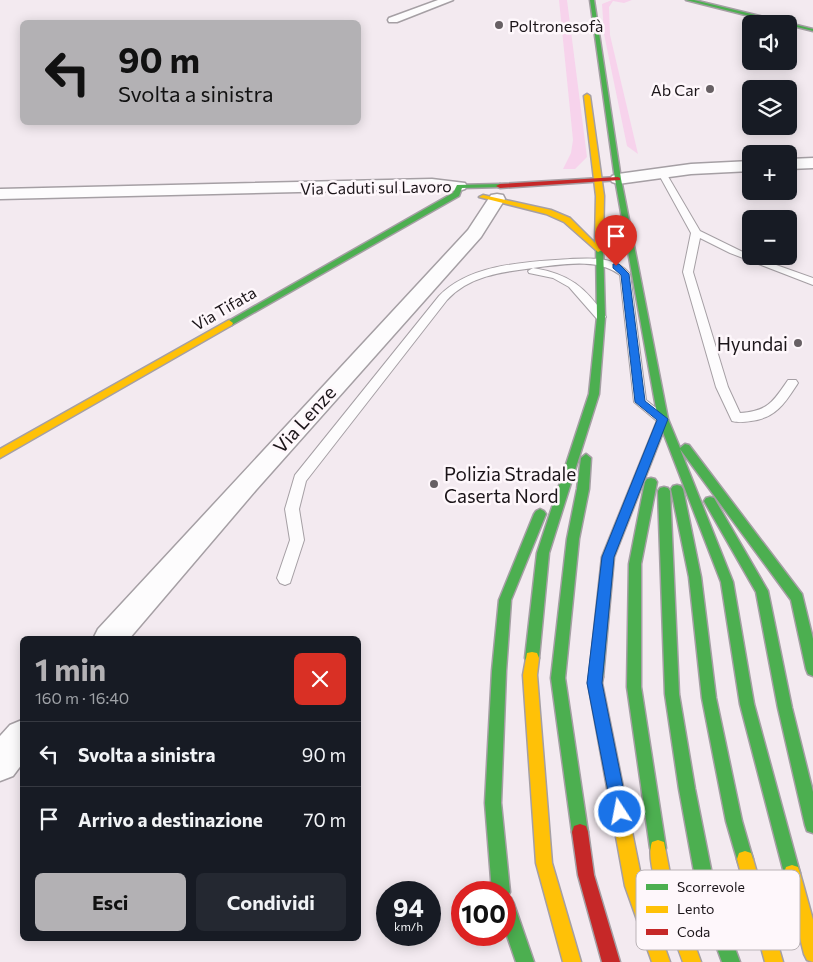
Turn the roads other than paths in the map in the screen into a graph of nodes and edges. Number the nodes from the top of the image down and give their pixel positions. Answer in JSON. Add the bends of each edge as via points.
{"nodes":[{"id":1,"x":448,"y":0,"type":"edge"},
{"id":2,"x":688,"y":0,"type":"edge"},
{"id":3,"x":594,"y":1,"type":"edge"},
{"id":4,"x":751,"y":15,"type":"edge"},
{"id":5,"x":393,"y":20,"type":"dead end"},
{"id":6,"x":797,"y":26,"type":"edge"},
{"id":7,"x":813,"y":30,"type":"edge"},
{"id":8,"x":585,"y":86,"type":"dead end"},
{"id":9,"x":813,"y":163,"type":"edge"},
{"id":10,"x":797,"y":164,"type":"edge"},
{"id":11,"x":742,"y":166,"type":"edge"},
{"id":12,"x":662,"y":173,"type":"junction"},
{"id":13,"x":618,"y":179,"type":"junction"},
{"id":14,"x":458,"y":190,"type":"junction"},
{"id":15,"x":603,"y":193,"type":"junction"},
{"id":16,"x":0,"y":194,"type":"edge"},
{"id":17,"x":503,"y":194,"type":"junction"},
{"id":18,"x":540,"y":196,"type":"dead end"},
{"id":19,"x":696,"y":233,"type":"junction"},
{"id":20,"x":598,"y":256,"type":"junction"},
{"id":21,"x":517,"y":268,"type":"junction"},
{"id":22,"x":813,"y":282,"type":"edge"},
{"id":23,"x":601,"y":317,"type":"junction"},
{"id":24,"x":792,"y":383,"type":"dead end"},
{"id":25,"x":594,"y":394,"type":"junction"},
{"id":26,"x":663,"y":419,"type":"junction"},
{"id":27,"x":0,"y":454,"type":"edge"},
{"id":28,"x":664,"y":457,"type":"dead end"},
{"id":29,"x":664,"y":476,"type":"dead end"},
{"id":30,"x":553,"y":485,"type":"dead end"},
{"id":31,"x":545,"y":503,"type":"dead end"},
{"id":32,"x":285,"y":578,"type":"dead end"},
{"id":33,"x":112,"y":636,"type":"edge"},
{"id":34,"x":813,"y":669,"type":"edge"},
{"id":35,"x":20,"y":739,"type":"edge"},
{"id":36,"x":0,"y":763,"type":"edge"},
{"id":37,"x":813,"y":825,"type":"edge"},
{"id":38,"x":662,"y":870,"type":"edge"},
{"id":39,"x":702,"y":870,"type":"edge"},
{"id":40,"x":748,"y":870,"type":"edge"},
{"id":41,"x":791,"y":870,"type":"edge"},
{"id":42,"x":500,"y":881,"type":"edge"},
{"id":43,"x":636,"y":892,"type":"edge"},
{"id":44,"x":800,"y":905,"type":"edge"},
{"id":45,"x":516,"y":936,"type":"edge"},
{"id":46,"x":657,"y":950,"type":"edge"},
{"id":47,"x":688,"y":950,"type":"edge"},
{"id":48,"x":727,"y":950,"type":"edge"},
{"id":49,"x":813,"y":954,"type":"edge"},
{"id":50,"x":525,"y":962,"type":"edge"},
{"id":51,"x":572,"y":962,"type":"edge"},
{"id":52,"x":611,"y":962,"type":"edge"},
{"id":53,"x":661,"y":962,"type":"edge"},
{"id":54,"x":692,"y":962,"type":"edge"},
{"id":55,"x":731,"y":962,"type":"edge"}],
"edges":[{"from":1,"to":5,"type":"street"},
{"from":2,"to":4,"type":"main road"},
{"from":3,"to":13,"type":"main road"},
{"from":6,"to":7,"type":"main road"},
{"from":8,"to":15,"type":"main road"},
{"from":9,"to":10,"type":"street"},
{"from":11,"to":12,"type":"street","name":"Via Caduti sul Lavoro"},
{"from":12,"to":13,"type":"street","name":"Via Caduti sul Lavoro"},
{"from":12,"to":19,"type":"lane"},
{"from":13,"to":15,"type":"main road","name":"Via Caduti sul Lavoro"},
{"from":13,"to":15,"type":"main road"},
{"from":14,"to":16,"type":"street","name":"Via Caduti sul Lavoro","via":[[396,186]]},
{"from":14,"to":17,"type":"main road","name":"Via Caduti sul Lavoro"},
{"from":14,"to":17,"type":"main road"},
{"from":14,"to":27,"type":"main road","name":"Via Tifata"},
{"from":15,"to":17,"type":"main road","name":"Via Caduti sul Lavoro","via":[[573,182]]},
{"from":15,"to":20,"type":"main road"},
{"from":15,"to":26,"type":"main road","via":[[616,202],[623,248],[634,257]]},
{"from":17,"to":18,"type":"main road"},
{"from":17,"to":20,"type":"main road","via":[[567,220]]},
{"from":17,"to":33,"type":"street","name":"Via Lenze","via":[[475,233]]},
{"from":19,"to":22,"type":"lane"},
{"from":19,"to":24,"type":"lane","via":[[688,272],[722,387],[736,418],[761,416],[777,406]]},
{"from":20,"to":21,"type":"lane"},
{"from":20,"to":23,"type":"main road"},
{"from":20,"to":26,"type":"lane","via":[[625,274],[640,402]]},
{"from":21,"to":23,"type":"lane","via":[[564,278]]},
{"from":21,"to":32,"type":"lane","via":[[474,277],[454,286],[300,479],[292,509],[297,540]]},
{"from":23,"to":25,"type":"main road"},
{"from":25,"to":30,"type":"main road"},
{"from":25,"to":51,"type":"main road","via":[[544,553],[530,675],[544,863]]},
{"from":25,"to":52,"type":"main road","via":[[583,489],[573,539],[558,678],[586,875]]},
{"from":26,"to":28,"type":"main road"},
{"from":26,"to":34,"type":"main road","via":[[797,598]]},
{"from":26,"to":37,"type":"main road","via":[[762,591]]},
{"from":26,"to":38,"type":"main road","via":[[635,564],[634,687]]},
{"from":26,"to":40,"type":"main road","via":[[694,577],[710,707]]},
{"from":26,"to":41,"type":"main road","via":[[728,582],[747,704]]},
{"from":26,"to":43,"type":"main road","via":[[608,557],[595,683]]},
{"from":29,"to":39,"type":"main road","via":[[672,694]]},
{"from":31,"to":42,"type":"main road","via":[[505,600],[493,802]]},
{"from":35,"to":36,"type":"street"},
{"from":44,"to":49,"type":"main road"},
{"from":45,"to":50,"type":"main road"},
{"from":46,"to":53,"type":"main road"},
{"from":47,"to":54,"type":"main road"},
{"from":48,"to":55,"type":"main road"}]}
